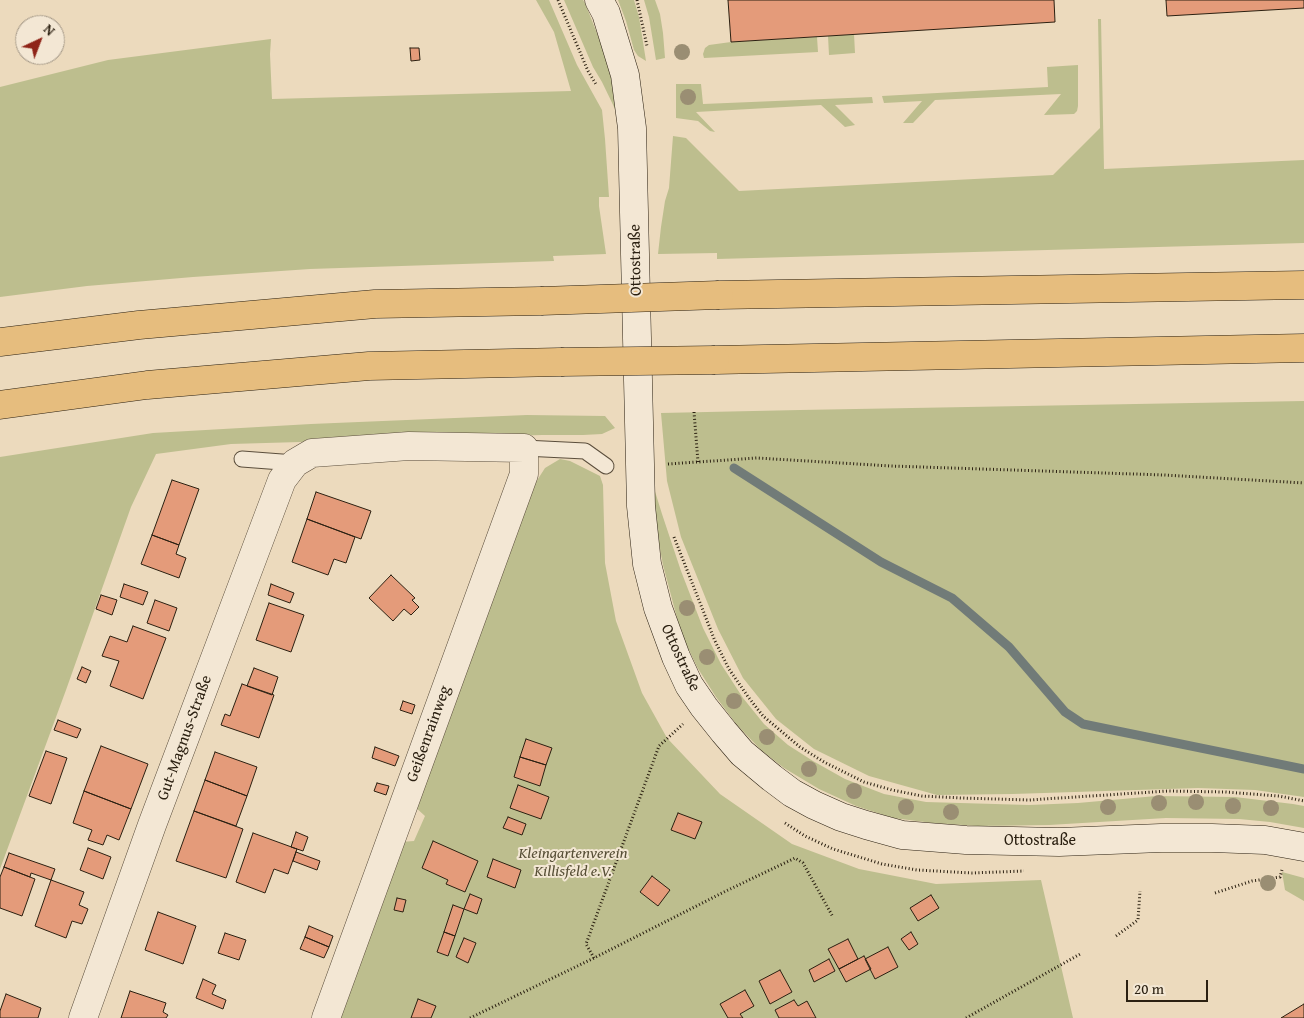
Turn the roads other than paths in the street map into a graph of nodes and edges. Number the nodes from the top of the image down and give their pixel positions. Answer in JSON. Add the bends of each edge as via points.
{"nodes":[{"id":1,"x":600,"y":0,"type":"edge"},
{"id":2,"x":1304,"y":285,"type":"edge"},
{"id":3,"x":0,"y":342,"type":"edge"},
{"id":4,"x":1304,"y":348,"type":"edge"},
{"id":5,"x":0,"y":405,"type":"edge"},
{"id":6,"x":524,"y":448,"type":"junction"},
{"id":7,"x":242,"y":458,"type":"dead end"},
{"id":8,"x":295,"y":463,"type":"junction"},
{"id":9,"x":606,"y":466,"type":"dead end"},
{"id":10,"x":1294,"y":855,"type":"edge"},
{"id":11,"x":83,"y":1018,"type":"edge"},
{"id":12,"x":326,"y":1018,"type":"edge"}],
"edges":[{"from":1,"to":10,"type":"street","name":"Ottostraße","via":[[625,75],[632,128],[640,496],[647,564],[658,608],[676,657],[689,684],[724,732],[742,753],[792,793],[841,817],[902,835],[966,840],[1265,840]]},
{"from":2,"to":3,"type":"highway","bridge":true,"via":[[375,304],[139,325]]},
{"from":4,"to":5,"type":"highway","bridge":true,"via":[[369,366],[147,385]]},
{"from":6,"to":8,"type":"street","via":[[400,447],[312,453]]},
{"from":6,"to":9,"type":"lane","via":[[586,451]]},
{"from":6,"to":12,"type":"street","name":"Geißenrainweg","via":[[524,474]]},
{"from":7,"to":8,"type":"lane"},
{"from":8,"to":11,"type":"street","name":"Gut-Magnus-Straße","via":[[278,489]]}]}
